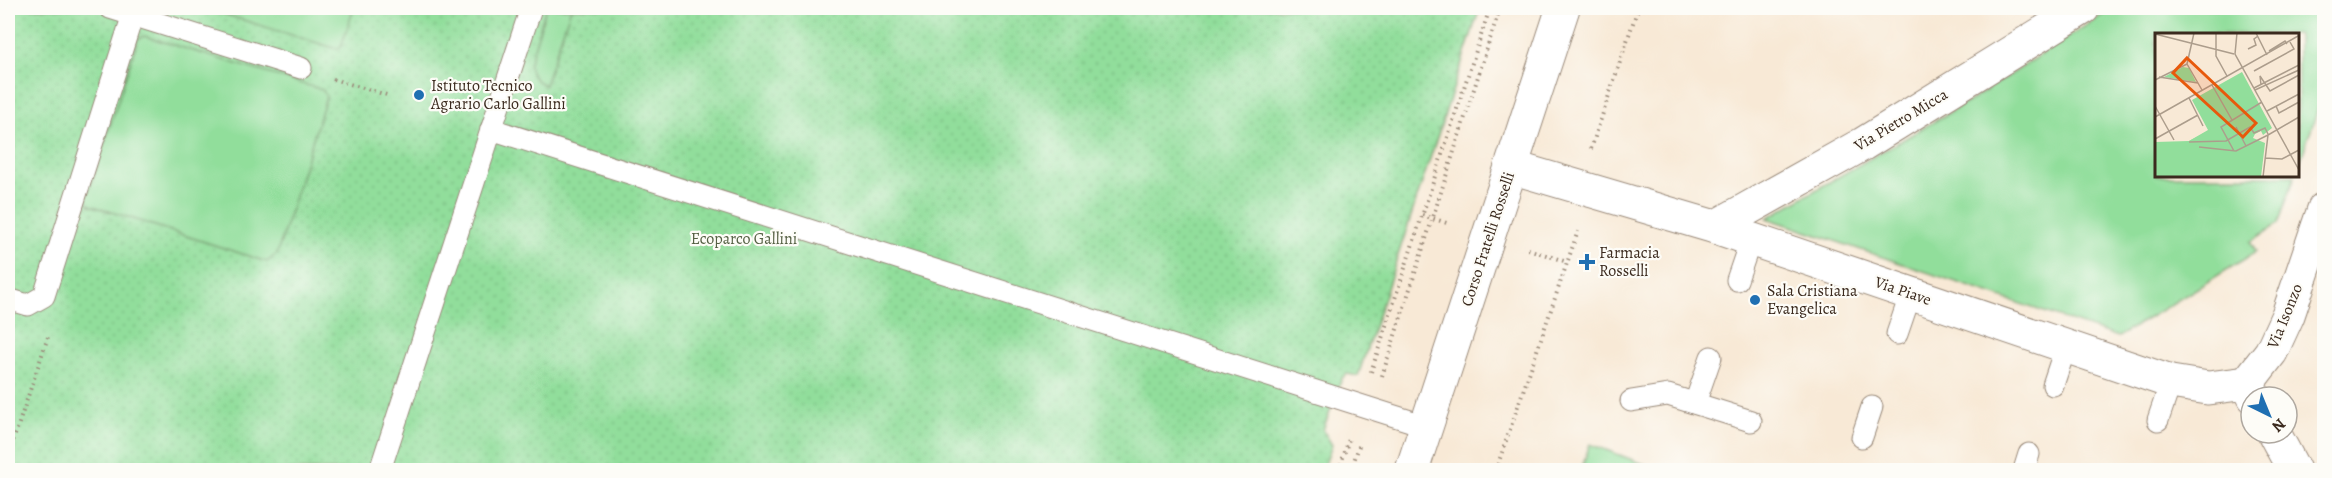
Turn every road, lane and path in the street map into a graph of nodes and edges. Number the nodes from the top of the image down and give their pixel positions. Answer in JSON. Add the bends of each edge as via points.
{"nodes":[{"id":1,"x":110,"y":8,"type":"edge"},
{"id":2,"x":531,"y":8,"type":"edge"},
{"id":3,"x":1490,"y":8,"type":"edge"},
{"id":4,"x":1500,"y":8,"type":"edge"},
{"id":5,"x":1563,"y":8,"type":"edge"},
{"id":6,"x":1638,"y":8,"type":"edge"},
{"id":7,"x":2084,"y":8,"type":"edge"},
{"id":8,"x":134,"y":11,"type":"edge"},
{"id":9,"x":301,"y":69,"type":"joint"},
{"id":10,"x":390,"y":96,"type":"dead end"},
{"id":11,"x":492,"y":129,"type":"junction"},
{"id":12,"x":1511,"y":167,"type":"junction"},
{"id":13,"x":1585,"y":189,"type":"junction"},
{"id":14,"x":2325,"y":209,"type":"edge"},
{"id":15,"x":1715,"y":227,"type":"junction"},
{"id":16,"x":1751,"y":239,"type":"junction"},
{"id":17,"x":1737,"y":280,"type":"dead end"},
{"id":18,"x":1911,"y":293,"type":"junction"},
{"id":19,"x":44,"y":296,"type":"junction"},
{"id":20,"x":8,"y":299,"type":"edge"},
{"id":21,"x":1897,"y":334,"type":"dead end"},
{"id":22,"x":2066,"y":346,"type":"junction"},
{"id":23,"x":1711,"y":357,"type":"dead end"},
{"id":24,"x":2171,"y":382,"type":"junction"},
{"id":25,"x":2053,"y":385,"type":"dead end"},
{"id":26,"x":2254,"y":385,"type":"edge"},
{"id":27,"x":2239,"y":389,"type":"edge"},
{"id":28,"x":1631,"y":401,"type":"dead end"},
{"id":29,"x":1695,"y":403,"type":"junction"},
{"id":30,"x":1872,"y":406,"type":"dead end"},
{"id":31,"x":1366,"y":407,"type":"junction"},
{"id":32,"x":2158,"y":420,"type":"dead end"},
{"id":33,"x":1751,"y":421,"type":"dead end"},
{"id":34,"x":1426,"y":426,"type":"junction"},
{"id":35,"x":1862,"y":437,"type":"dead end"},
{"id":36,"x":8,"y":444,"type":"edge"},
{"id":37,"x":2280,"y":445,"type":"edge"},
{"id":38,"x":380,"y":471,"type":"edge"},
{"id":39,"x":1339,"y":471,"type":"edge"},
{"id":40,"x":1351,"y":471,"type":"edge"},
{"id":41,"x":1412,"y":471,"type":"edge"},
{"id":42,"x":1496,"y":471,"type":"edge"},
{"id":43,"x":2294,"y":471,"type":"edge"}],
"edges":[{"from":1,"to":8,"type":"lane"},
{"from":2,"to":11,"type":"lane"},
{"from":3,"to":31,"type":"path"},
{"from":4,"to":31,"type":"path"},
{"from":5,"to":12,"type":"street","name":"Corso Fratelli Rosselli"},
{"from":6,"to":13,"type":"path","via":[[1592,146]]},
{"from":7,"to":15,"type":"street","name":"Via Pietro Micca","via":[[1863,144]]},
{"from":8,"to":9,"type":"lane"},
{"from":8,"to":19,"type":"lane"},
{"from":9,"to":10,"type":"path"},
{"from":11,"to":31,"type":"lane"},
{"from":11,"to":38,"type":"lane"},
{"from":12,"to":13,"type":"street","name":"Via Piave"},
{"from":12,"to":34,"type":"street","name":"Corso Fratelli Rosselli"},
{"from":13,"to":15,"type":"street","name":"Via Piave"},
{"from":13,"to":42,"type":"path","via":[[1577,233]]},
{"from":14,"to":26,"type":"street","name":"Via Isonzo","via":[[2284,324]]},
{"from":15,"to":16,"type":"street","name":"Via Piave"},
{"from":16,"to":17,"type":"lane"},
{"from":16,"to":18,"type":"street","name":"Via Piave"},
{"from":18,"to":21,"type":"lane"},
{"from":18,"to":22,"type":"street","name":"Via Piave"},
{"from":19,"to":20,"type":"lane","via":[[28,305]]},
{"from":19,"to":36,"type":"path","via":[[56,314],[13,441]]},
{"from":22,"to":24,"type":"street","name":"Via Piave"},
{"from":22,"to":25,"type":"lane"},
{"from":23,"to":29,"type":"lane"},
{"from":24,"to":27,"type":"street","name":"Via Piave"},
{"from":24,"to":32,"type":"lane"},
{"from":28,"to":29,"type":"lane","via":[[1668,395]]},
{"from":29,"to":33,"type":"lane"},
{"from":30,"to":35,"type":"lane"},
{"from":31,"to":34,"type":"lane"},
{"from":31,"to":39,"type":"path"},
{"from":31,"to":40,"type":"path"},
{"from":34,"to":41,"type":"street","name":"Corso Fratelli Rosselli"},
{"from":37,"to":43,"type":"street"}]}
